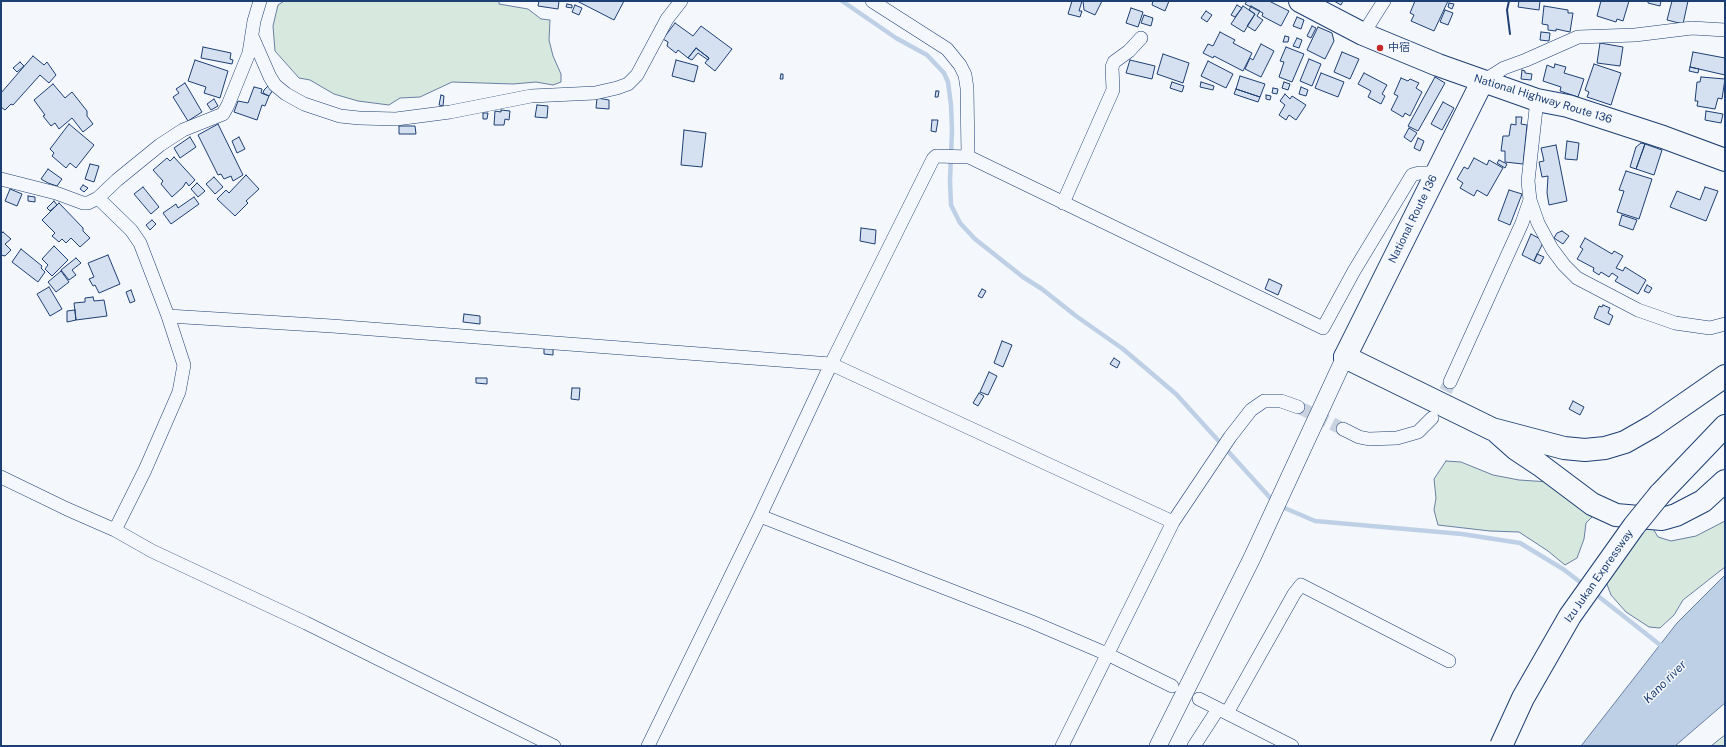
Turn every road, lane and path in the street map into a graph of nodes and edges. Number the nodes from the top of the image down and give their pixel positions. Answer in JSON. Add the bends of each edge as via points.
{"nodes":[{"id":1,"x":260,"y":1,"type":"edge"},
{"id":2,"x":681,"y":1,"type":"edge"},
{"id":3,"x":872,"y":1,"type":"edge"},
{"id":4,"x":1300,"y":1,"type":"edge"},
{"id":5,"x":1384,"y":1,"type":"edge"},
{"id":6,"x":1725,"y":30,"type":"edge"},
{"id":7,"x":1363,"y":34,"type":"junction"},
{"id":8,"x":252,"y":36,"type":"junction"},
{"id":9,"x":1141,"y":38,"type":"dead end"},
{"id":10,"x":1482,"y":82,"type":"junction"},
{"id":11,"x":1537,"y":100,"type":"junction"},
{"id":12,"x":966,"y":157,"type":"junction"},
{"id":13,"x":1725,"y":160,"type":"edge"},
{"id":14,"x":1436,"y":173,"type":"junction"},
{"id":15,"x":1,"y":179,"type":"edge"},
{"id":16,"x":98,"y":198,"type":"junction"},
{"id":17,"x":1530,"y":200,"type":"junction"},
{"id":18,"x":1063,"y":203,"type":"junction"},
{"id":19,"x":168,"y":316,"type":"junction"},
{"id":20,"x":1725,"y":324,"type":"edge"},
{"id":21,"x":1345,"y":357,"type":"junction"},
{"id":22,"x":831,"y":364,"type":"junction"},
{"id":23,"x":1725,"y":376,"type":"edge"},
{"id":24,"x":1450,"y":382,"type":"tunnel mouth"},
{"id":25,"x":1298,"y":407,"type":"tunnel mouth"},
{"id":26,"x":1432,"y":418,"type":"tunnel mouth"},
{"id":27,"x":1725,"y":426,"type":"edge"},
{"id":28,"x":1343,"y":429,"type":"tunnel mouth"},
{"id":29,"x":1492,"y":429,"type":"junction"},
{"id":30,"x":1,"y":477,"type":"edge"},
{"id":31,"x":1725,"y":481,"type":"edge"},
{"id":32,"x":760,"y":516,"type":"junction"},
{"id":33,"x":1173,"y":522,"type":"junction"},
{"id":34,"x":115,"y":530,"type":"junction"},
{"id":35,"x":1107,"y":654,"type":"junction"},
{"id":36,"x":1449,"y":661,"type":"dead end"},
{"id":37,"x":1172,"y":686,"type":"dead end"},
{"id":38,"x":1199,"y":699,"type":"dead end"},
{"id":39,"x":1222,"y":711,"type":"junction"},
{"id":40,"x":554,"y":746,"type":"edge"},
{"id":41,"x":648,"y":746,"type":"edge"},
{"id":42,"x":1062,"y":746,"type":"edge"},
{"id":43,"x":1158,"y":746,"type":"edge"},
{"id":44,"x":1194,"y":746,"type":"edge"},
{"id":45,"x":1292,"y":746,"type":"edge"},
{"id":46,"x":1501,"y":746,"type":"edge"}],
"edges":[{"from":1,"to":8,"type":"street"},
{"from":2,"to":8,"type":"street","via":[[667,19],[637,75],[628,84],[595,93],[531,96],[450,112],[396,119],[340,116],[304,104],[286,94],[270,77]]},
{"from":3,"to":12,"type":"street","via":[[947,49],[960,65],[967,88]]},
{"from":4,"to":7,"type":"highway","name":"National Highway Route 136"},
{"from":5,"to":7,"type":"street"},
{"from":6,"to":10,"type":"street","via":[[1692,28],[1635,35],[1578,37],[1504,68]]},
{"from":7,"to":10,"type":"highway","name":"National Highway Route 136"},
{"from":8,"to":16,"type":"street","via":[[248,53],[223,114],[183,130],[160,145]]},
{"from":9,"to":18,"type":"street","via":[[1114,62],[1113,90]]},
{"from":10,"to":11,"type":"highway","name":"National Highway Route 136"},
{"from":10,"to":14,"type":"highway","name":"National Route 136"},
{"from":11,"to":13,"type":"highway","name":"National Highway Route 136","via":[[1575,108]]},
{"from":11,"to":17,"type":"street","via":[[1528,181]]},
{"from":12,"to":18,"type":"street"},
{"from":12,"to":22,"type":"street","via":[[939,155],[933,159]]},
{"from":14,"to":18,"type":"street","via":[[1412,175],[1323,328]]},
{"from":14,"to":21,"type":"highway","name":"National Route 136"},
{"from":15,"to":16,"type":"street","via":[[56,193],[83,203]]},
{"from":16,"to":19,"type":"street","via":[[135,234]]},
{"from":17,"to":20,"type":"street","via":[[1538,223],[1552,249],[1564,266],[1577,278],[1638,310],[1675,323],[1710,328]]},
{"from":17,"to":24,"type":"street"},
{"from":19,"to":22,"type":"street","via":[[340,326]]},
{"from":19,"to":34,"type":"street","via":[[184,365],[179,392]]},
{"from":21,"to":29,"type":"highway"},
{"from":21,"to":43,"type":"street","via":[[1252,558]]},
{"from":22,"to":32,"type":"street"},
{"from":22,"to":33,"type":"street"},
{"from":23,"to":29,"type":"highway","via":[[1652,426],[1625,442],[1605,448],[1564,448]]},
{"from":25,"to":33,"type":"street","via":[[1272,400],[1256,405],[1230,437]]},
{"from":26,"to":28,"type":"street","via":[[1418,432],[1397,438],[1369,439]]},
{"from":27,"to":46,"type":"highway","name":"Izu Jukan Expressway","bridge":true,"via":[[1660,494],[1570,616],[1523,698]]},
{"from":29,"to":31,"type":"highway","via":[[1592,504],[1616,515],[1662,518],[1676,515],[1703,501]]},
{"from":30,"to":34,"type":"street"},
{"from":32,"to":35,"type":"street","via":[[1032,622]]},
{"from":32,"to":41,"type":"street"},
{"from":33,"to":35,"type":"street"},
{"from":34,"to":40,"type":"street","via":[[152,551],[306,623]]},
{"from":35,"to":37,"type":"street"},
{"from":35,"to":42,"type":"street"},
{"from":36,"to":39,"type":"street","via":[[1301,585]]},
{"from":38,"to":39,"type":"street"},
{"from":39,"to":44,"type":"street"},
{"from":39,"to":45,"type":"street"}]}
